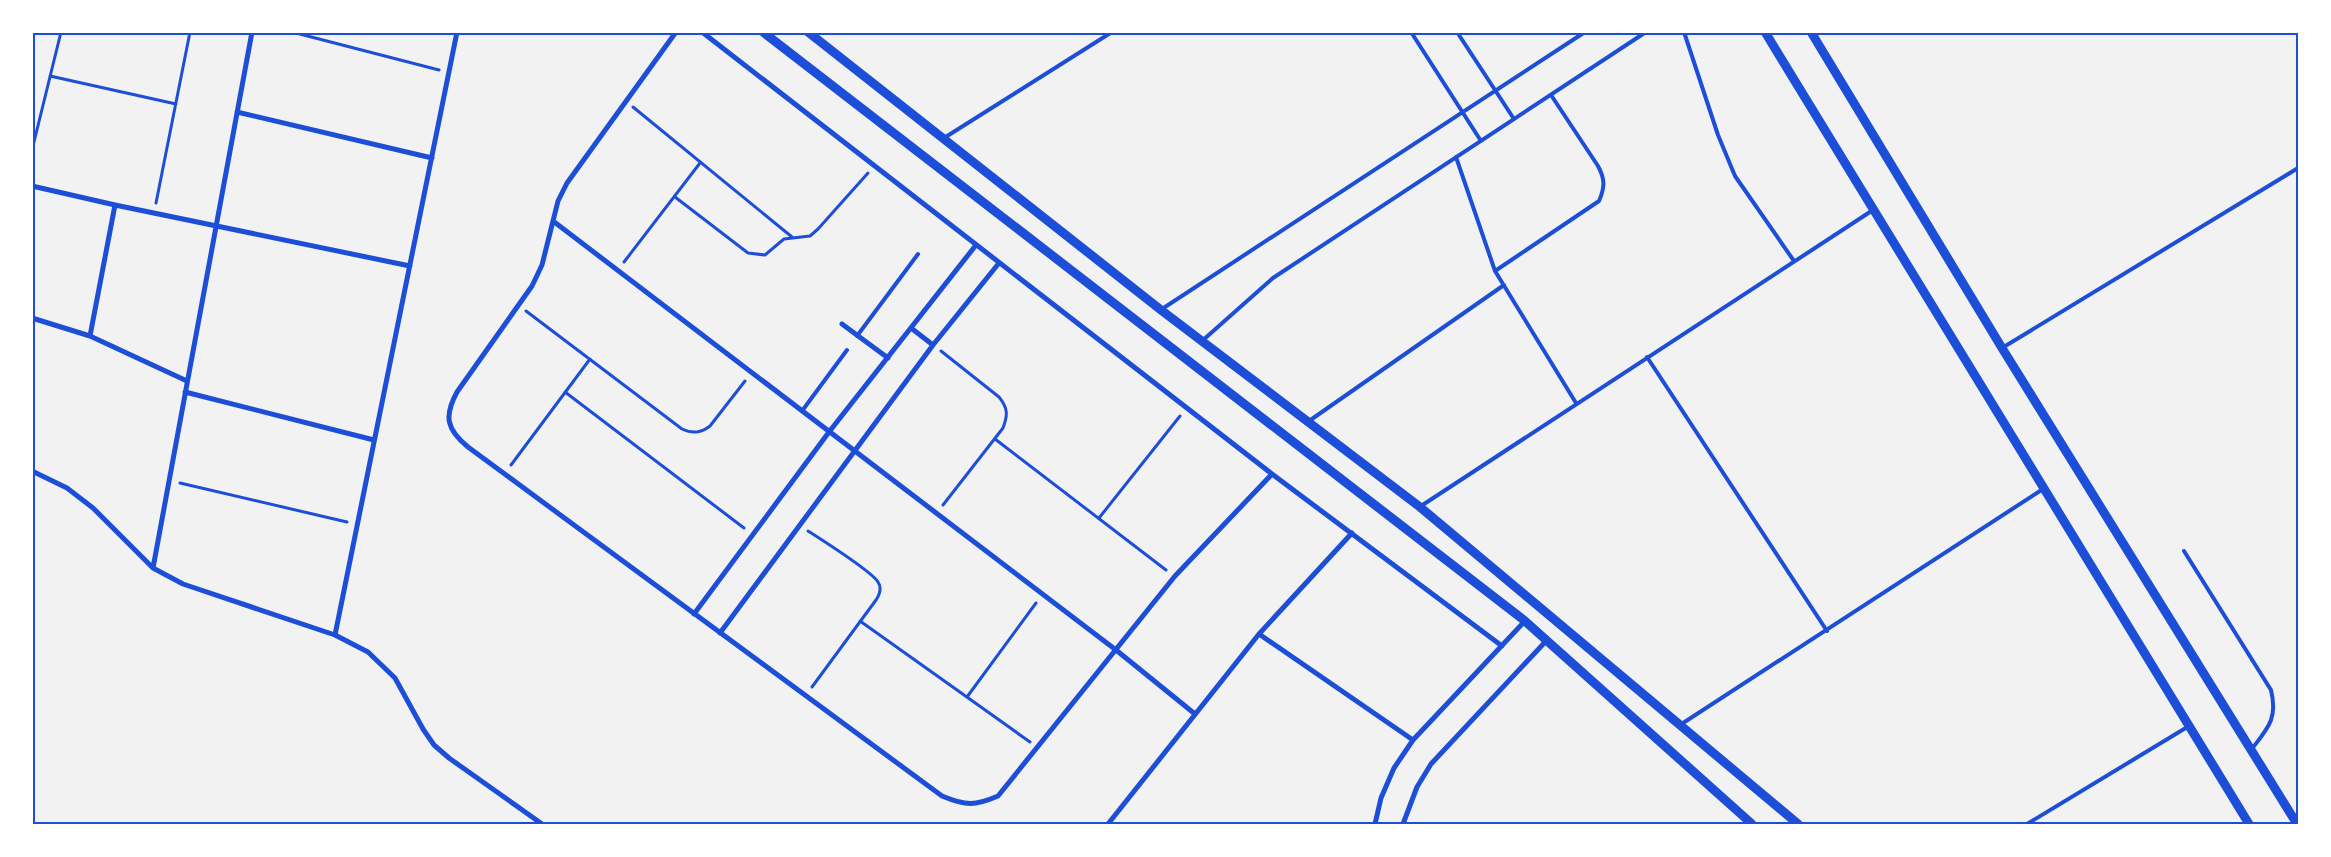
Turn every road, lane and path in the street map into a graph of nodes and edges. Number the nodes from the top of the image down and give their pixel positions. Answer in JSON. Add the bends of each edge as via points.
{"nodes":[{"id":1,"x":61,"y":32,"type":"edge"},
{"id":2,"x":190,"y":32,"type":"edge"},
{"id":3,"x":252,"y":32,"type":"edge"},
{"id":4,"x":292,"y":32,"type":"edge"},
{"id":5,"x":457,"y":32,"type":"edge"},
{"id":6,"x":676,"y":32,"type":"edge"},
{"id":7,"x":702,"y":32,"type":"edge"},
{"id":8,"x":763,"y":32,"type":"edge"},
{"id":9,"x":808,"y":32,"type":"edge"},
{"id":10,"x":1112,"y":32,"type":"edge"},
{"id":11,"x":1411,"y":32,"type":"edge"},
{"id":12,"x":1457,"y":32,"type":"edge"},
{"id":13,"x":1585,"y":32,"type":"edge"},
{"id":14,"x":1646,"y":32,"type":"edge"},
{"id":15,"x":1684,"y":32,"type":"edge"},
{"id":16,"x":1765,"y":32,"type":"edge"},
{"id":17,"x":1811,"y":32,"type":"edge"},
{"id":18,"x":449,"y":73,"type":"junction"},
{"id":19,"x":50,"y":76,"type":"junction"},
{"id":20,"x":1496,"y":92,"type":"junction"},
{"id":21,"x":1551,"y":95,"type":"junction"},
{"id":22,"x":625,"y":100,"type":"junction"},
{"id":23,"x":176,"y":104,"type":"junction"},
{"id":24,"x":237,"y":112,"type":"junction"},
{"id":25,"x":1463,"y":113,"type":"junction"},
{"id":26,"x":1514,"y":119,"type":"junction"},
{"id":27,"x":944,"y":138,"type":"junction"},
{"id":28,"x":1481,"y":141,"type":"junction"},
{"id":29,"x":32,"y":150,"type":"edge"},
{"id":30,"x":1456,"y":157,"type":"junction"},
{"id":31,"x":432,"y":158,"type":"junction"},
{"id":32,"x":700,"y":163,"type":"junction"},
{"id":33,"x":874,"y":166,"type":"junction"},
{"id":34,"x":2298,"y":168,"type":"edge"},
{"id":35,"x":32,"y":186,"type":"edge"},
{"id":36,"x":674,"y":197,"type":"junction"},
{"id":37,"x":116,"y":206,"type":"junction"},
{"id":38,"x":1873,"y":210,"type":"junction"},
{"id":39,"x":154,"y":213,"type":"junction"},
{"id":40,"x":553,"y":221,"type":"junction"},
{"id":41,"x":216,"y":226,"type":"junction"},
{"id":42,"x":792,"y":237,"type":"junction"},
{"id":43,"x":976,"y":245,"type":"junction"},
{"id":44,"x":918,"y":254,"type":"dead end"},
{"id":45,"x":1794,"y":261,"type":"junction"},
{"id":46,"x":1000,"y":263,"type":"junction"},
{"id":47,"x":410,"y":266,"type":"junction"},
{"id":48,"x":618,"y":270,"type":"junction"},
{"id":49,"x":1495,"y":271,"type":"junction"},
{"id":50,"x":1504,"y":285,"type":"junction"},
{"id":51,"x":519,"y":305,"type":"junction"},
{"id":52,"x":1162,"y":310,"type":"junction"},
{"id":53,"x":32,"y":318,"type":"edge"},
{"id":54,"x":842,"y":324,"type":"dead end"},
{"id":55,"x":911,"y":328,"type":"junction"},
{"id":56,"x":90,"y":336,"type":"junction"},
{"id":57,"x":857,"y":336,"type":"junction"},
{"id":58,"x":1202,"y":341,"type":"junction"},
{"id":59,"x":933,"y":345,"type":"junction"},
{"id":60,"x":2002,"y":348,"type":"junction"},
{"id":61,"x":847,"y":350,"type":"dead end"},
{"id":62,"x":1647,"y":357,"type":"junction"},
{"id":63,"x":888,"y":358,"type":"junction"},
{"id":64,"x":590,"y":359,"type":"junction"},
{"id":65,"x":751,"y":372,"type":"junction"},
{"id":66,"x":188,"y":381,"type":"junction"},
{"id":67,"x":185,"y":392,"type":"junction"},
{"id":68,"x":565,"y":392,"type":"junction"},
{"id":69,"x":1576,"y":403,"type":"junction"},
{"id":70,"x":1186,"y":408,"type":"junction"},
{"id":71,"x":802,"y":411,"type":"junction"},
{"id":72,"x":1309,"y":421,"type":"junction"},
{"id":73,"x":829,"y":432,"type":"junction"},
{"id":74,"x":995,"y":439,"type":"junction"},
{"id":75,"x":374,"y":440,"type":"junction"},
{"id":76,"x":855,"y":451,"type":"junction"},
{"id":77,"x":32,"y":471,"type":"edge"},
{"id":78,"x":505,"y":474,"type":"junction"},
{"id":79,"x":1272,"y":474,"type":"junction"},
{"id":80,"x":169,"y":480,"type":"junction"},
{"id":81,"x":2043,"y":488,"type":"junction"},
{"id":82,"x":1420,"y":507,"type":"junction"},
{"id":83,"x":936,"y":513,"type":"junction"},
{"id":84,"x":1099,"y":518,"type":"junction"},
{"id":85,"x":357,"y":524,"type":"junction"},
{"id":86,"x":800,"y":525,"type":"junction"},
{"id":87,"x":1352,"y":533,"type":"junction"},
{"id":88,"x":752,"y":535,"type":"junction"},
{"id":89,"x":2184,"y":551,"type":"dead end"},
{"id":90,"x":153,"y":568,"type":"junction"},
{"id":91,"x":1175,"y":576,"type":"junction"},
{"id":92,"x":1043,"y":594,"type":"junction"},
{"id":93,"x":694,"y":614,"type":"junction"},
{"id":94,"x":1525,"y":621,"type":"junction"},
{"id":95,"x":860,"y":622,"type":"junction"},
{"id":96,"x":1827,"y":631,"type":"junction"},
{"id":97,"x":720,"y":632,"type":"junction"},
{"id":98,"x":1259,"y":634,"type":"junction"},
{"id":99,"x":335,"y":635,"type":"junction"},
{"id":100,"x":1547,"y":639,"type":"junction"},
{"id":101,"x":1502,"y":646,"type":"junction"},
{"id":102,"x":1116,"y":650,"type":"junction"},
{"id":103,"x":805,"y":696,"type":"junction"},
{"id":104,"x":967,"y":697,"type":"junction"},
{"id":105,"x":1196,"y":714,"type":"junction"},
{"id":106,"x":1680,"y":725,"type":"junction"},
{"id":107,"x":2189,"y":726,"type":"junction"},
{"id":108,"x":1413,"y":740,"type":"junction"},
{"id":109,"x":1039,"y":748,"type":"junction"},
{"id":110,"x":2251,"y":750,"type":"junction"},
{"id":111,"x":542,"y":824,"type":"edge"},
{"id":112,"x":1108,"y":824,"type":"edge"},
{"id":113,"x":1375,"y":824,"type":"edge"},
{"id":114,"x":1403,"y":824,"type":"edge"},
{"id":115,"x":1752,"y":824,"type":"edge"},
{"id":116,"x":1798,"y":824,"type":"edge"},
{"id":117,"x":2027,"y":824,"type":"edge"},
{"id":118,"x":2249,"y":824,"type":"edge"},
{"id":119,"x":2297,"y":824,"type":"edge"}],
"edges":[{"from":1,"to":19,"type":"path"},
{"from":2,"to":23,"type":"path"},
{"from":3,"to":24,"type":"street"},
{"from":4,"to":18,"type":"path"},
{"from":5,"to":18,"type":"street"},
{"from":6,"to":22,"type":"street"},
{"from":7,"to":33,"type":"street"},
{"from":8,"to":94,"type":"street"},
{"from":9,"to":27,"type":"street"},
{"from":10,"to":27,"type":"lane"},
{"from":11,"to":25,"type":"lane"},
{"from":12,"to":20,"type":"lane"},
{"from":13,"to":20,"type":"lane"},
{"from":14,"to":21,"type":"lane"},
{"from":15,"to":45,"type":"lane","via":[[1735,176]]},
{"from":16,"to":38,"type":"street"},
{"from":17,"to":60,"type":"street"},
{"from":18,"to":31,"type":"street"},
{"from":19,"to":23,"type":"path"},
{"from":19,"to":29,"type":"path"},
{"from":20,"to":25,"type":"lane"},
{"from":20,"to":26,"type":"lane"},
{"from":21,"to":26,"type":"lane"},
{"from":21,"to":49,"type":"lane","via":[[1598,166],[1604,177],[1604,190],[1599,201]]},
{"from":22,"to":32,"type":"path"},
{"from":22,"to":40,"type":"street","via":[[567,183]]},
{"from":23,"to":39,"type":"path"},
{"from":24,"to":31,"type":"street"},
{"from":24,"to":41,"type":"street"},
{"from":25,"to":28,"type":"lane"},
{"from":25,"to":52,"type":"lane"},
{"from":26,"to":28,"type":"lane"},
{"from":27,"to":52,"type":"street"},
{"from":28,"to":30,"type":"lane"},
{"from":30,"to":49,"type":"lane"},
{"from":30,"to":58,"type":"lane","via":[[1273,278]]},
{"from":31,"to":47,"type":"street"},
{"from":32,"to":36,"type":"path"},
{"from":32,"to":42,"type":"path"},
{"from":33,"to":42,"type":"path","via":[[810,236]]},
{"from":33,"to":43,"type":"street"},
{"from":34,"to":60,"type":"lane"},
{"from":35,"to":37,"type":"street"},
{"from":36,"to":42,"type":"path","via":[[748,253],[765,255],[784,239]]},
{"from":36,"to":48,"type":"path"},
{"from":37,"to":39,"type":"street"},
{"from":37,"to":56,"type":"street"},
{"from":38,"to":45,"type":"lane"},
{"from":38,"to":81,"type":"street"},
{"from":39,"to":41,"type":"street"},
{"from":40,"to":48,"type":"street"},
{"from":40,"to":51,"type":"street","via":[[542,265]]},
{"from":41,"to":47,"type":"street"},
{"from":41,"to":66,"type":"street"},
{"from":43,"to":46,"type":"street"},
{"from":43,"to":55,"type":"street"},
{"from":44,"to":57,"type":"lane"},
{"from":45,"to":62,"type":"lane"},
{"from":46,"to":59,"type":"street"},
{"from":46,"to":70,"type":"street"},
{"from":47,"to":75,"type":"street"},
{"from":48,"to":65,"type":"street"},
{"from":49,"to":50,"type":"lane"},
{"from":50,"to":69,"type":"lane"},
{"from":50,"to":72,"type":"lane"},
{"from":51,"to":64,"type":"path"},
{"from":51,"to":78,"type":"street","via":[[449,406],[448,422],[455,437]]},
{"from":52,"to":58,"type":"street"},
{"from":53,"to":56,"type":"street"},
{"from":54,"to":57,"type":"street"},
{"from":55,"to":59,"type":"street"},
{"from":55,"to":63,"type":"street"},
{"from":56,"to":66,"type":"street"},
{"from":57,"to":63,"type":"street"},
{"from":58,"to":72,"type":"street"},
{"from":59,"to":74,"type":"path","via":[[999,396],[1006,406],[1008,417]]},
{"from":59,"to":76,"type":"street"},
{"from":60,"to":110,"type":"street"},
{"from":61,"to":71,"type":"lane"},
{"from":62,"to":69,"type":"lane"},
{"from":62,"to":96,"type":"lane"},
{"from":63,"to":73,"type":"street"},
{"from":64,"to":65,"type":"path","via":[[690,432],[710,426]]},
{"from":64,"to":68,"type":"path"},
{"from":65,"to":71,"type":"street"},
{"from":66,"to":67,"type":"street"},
{"from":67,"to":75,"type":"street"},
{"from":67,"to":80,"type":"street"},
{"from":68,"to":78,"type":"path"},
{"from":68,"to":88,"type":"path"},
{"from":69,"to":82,"type":"lane"},
{"from":70,"to":79,"type":"street"},
{"from":70,"to":84,"type":"path"},
{"from":71,"to":73,"type":"street"},
{"from":72,"to":82,"type":"street"},
{"from":73,"to":76,"type":"street"},
{"from":73,"to":88,"type":"street"},
{"from":74,"to":83,"type":"path"},
{"from":74,"to":84,"type":"path"},
{"from":75,"to":85,"type":"street"},
{"from":76,"to":83,"type":"street"},
{"from":76,"to":86,"type":"street"},
{"from":77,"to":90,"type":"street","via":[[67,488],[93,508]]},
{"from":78,"to":93,"type":"street"},
{"from":79,"to":87,"type":"street"},
{"from":79,"to":91,"type":"street"},
{"from":80,"to":85,"type":"path"},
{"from":80,"to":90,"type":"street"},
{"from":81,"to":96,"type":"lane"},
{"from":81,"to":107,"type":"street"},
{"from":82,"to":106,"type":"street"},
{"from":83,"to":92,"type":"street"},
{"from":84,"to":91,"type":"path"},
{"from":85,"to":99,"type":"street"},
{"from":86,"to":95,"type":"path","via":[[877,580],[880,594]]},
{"from":86,"to":97,"type":"street"},
{"from":87,"to":98,"type":"street"},
{"from":87,"to":101,"type":"street"},
{"from":88,"to":93,"type":"street"},
{"from":89,"to":110,"type":"lane","via":[[2271,690],[2274,715]]},
{"from":90,"to":99,"type":"street","via":[[183,584]]},
{"from":91,"to":102,"type":"street"},
{"from":92,"to":102,"type":"street"},
{"from":92,"to":104,"type":"path"},
{"from":93,"to":97,"type":"street"},
{"from":94,"to":100,"type":"street"},
{"from":94,"to":101,"type":"street"},
{"from":95,"to":103,"type":"path"},
{"from":95,"to":104,"type":"path"},
{"from":96,"to":106,"type":"lane"},
{"from":97,"to":103,"type":"street"},
{"from":98,"to":105,"type":"street"},
{"from":98,"to":108,"type":"street"},
{"from":99,"to":111,"type":"street","via":[[368,652],[395,678],[434,745]]},
{"from":100,"to":114,"type":"street","via":[[1431,764],[1416,787]]},
{"from":100,"to":115,"type":"street"},
{"from":101,"to":108,"type":"street"},
{"from":102,"to":105,"type":"street"},
{"from":102,"to":109,"type":"street"},
{"from":103,"to":109,"type":"street","via":[[942,796],[961,804],[980,804],[998,796]]},
{"from":104,"to":109,"type":"path"},
{"from":105,"to":112,"type":"street"},
{"from":106,"to":116,"type":"street"},
{"from":107,"to":117,"type":"lane"},
{"from":107,"to":118,"type":"street"},
{"from":108,"to":113,"type":"street","via":[[1394,768],[1381,798]]},
{"from":110,"to":119,"type":"street"}]}
